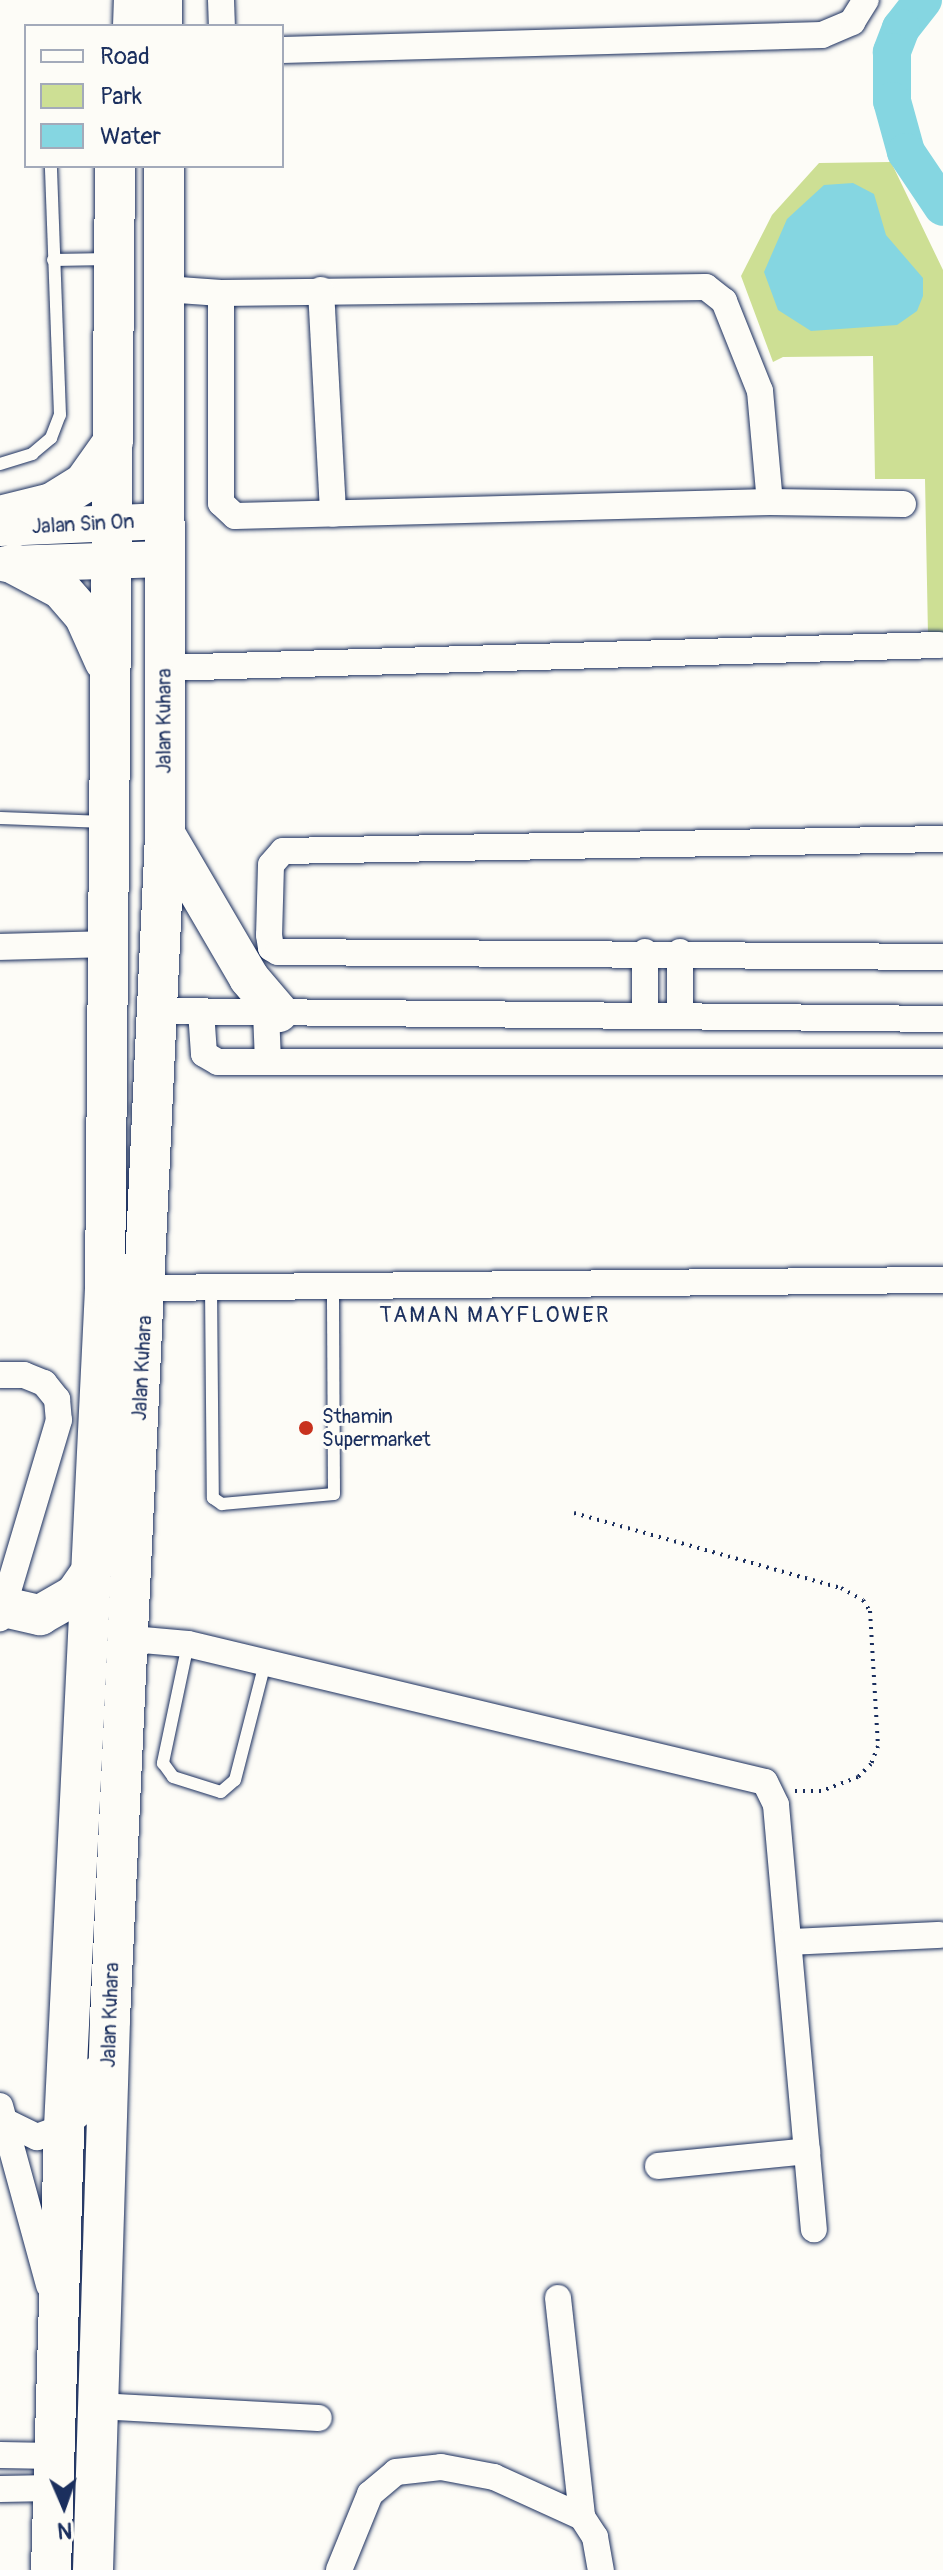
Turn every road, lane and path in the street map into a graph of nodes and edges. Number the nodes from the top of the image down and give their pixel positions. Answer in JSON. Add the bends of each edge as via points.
{"nodes":[{"id":1,"x":117,"y":0,"type":"edge"},
{"id":2,"x":134,"y":0,"type":"edge"},
{"id":3,"x":162,"y":0,"type":"edge"},
{"id":4,"x":221,"y":0,"type":"edge"},
{"id":5,"x":866,"y":0,"type":"edge"},
{"id":6,"x":117,"y":24,"type":"edge"},
{"id":7,"x":133,"y":24,"type":"edge"},
{"id":8,"x":162,"y":24,"type":"edge"},
{"id":9,"x":222,"y":24,"type":"edge"},
{"id":10,"x":284,"y":50,"type":"edge"},
{"id":11,"x":51,"y":168,"type":"edge"},
{"id":12,"x":115,"y":168,"type":"edge"},
{"id":13,"x":164,"y":168,"type":"edge"},
{"id":14,"x":113,"y":259,"type":"junction"},
{"id":15,"x":53,"y":260,"type":"junction"},
{"id":16,"x":165,"y":289,"type":"junction"},
{"id":17,"x":321,"y":290,"type":"junction"},
{"id":18,"x":221,"y":293,"type":"junction"},
{"id":19,"x":113,"y":442,"type":"junction"},
{"id":20,"x":0,"y":464,"type":"edge"},
{"id":21,"x":770,"y":502,"type":"junction"},
{"id":22,"x":903,"y":504,"type":"dead end"},
{"id":23,"x":333,"y":514,"type":"junction"},
{"id":24,"x":0,"y":516,"type":"edge"},
{"id":25,"x":111,"y":522,"type":"junction"},
{"id":26,"x":165,"y":540,"type":"junction"},
{"id":27,"x":5,"y":552,"type":"edge"},
{"id":28,"x":110,"y":562,"type":"junction"},
{"id":29,"x":940,"y":645,"type":"dead end"},
{"id":30,"x":163,"y":668,"type":"junction"},
{"id":31,"x":110,"y":673,"type":"junction"},
{"id":32,"x":0,"y":818,"type":"edge"},
{"id":33,"x":108,"y":822,"type":"junction"},
{"id":34,"x":165,"y":834,"type":"junction"},
{"id":35,"x":943,"y":839,"type":"edge"},
{"id":36,"x":107,"y":944,"type":"junction"},
{"id":37,"x":0,"y":947,"type":"edge"},
{"id":38,"x":645,"y":952,"type":"junction"},
{"id":39,"x":680,"y":952,"type":"junction"},
{"id":40,"x":943,"y":957,"type":"edge"},
{"id":41,"x":158,"y":1011,"type":"junction"},
{"id":42,"x":201,"y":1011,"type":"junction"},
{"id":43,"x":272,"y":1012,"type":"junction"},
{"id":44,"x":645,"y":1015,"type":"junction"},
{"id":45,"x":680,"y":1016,"type":"junction"},
{"id":46,"x":820,"y":1017,"type":"junction"},
{"id":47,"x":943,"y":1019,"type":"edge"},
{"id":48,"x":268,"y":1062,"type":"junction"},
{"id":49,"x":943,"y":1062,"type":"edge"},
{"id":50,"x":821,"y":1063,"type":"junction"},
{"id":51,"x":107,"y":1127,"type":"junction"},
{"id":52,"x":943,"y":1280,"type":"edge"},
{"id":53,"x":333,"y":1286,"type":"junction"},
{"id":54,"x":211,"y":1287,"type":"junction"},
{"id":55,"x":147,"y":1288,"type":"junction"},
{"id":56,"x":0,"y":1375,"type":"edge"},
{"id":57,"x":574,"y":1513,"type":"dead end"},
{"id":58,"x":89,"y":1575,"type":"junction"},
{"id":59,"x":2,"y":1612,"type":"edge"},
{"id":60,"x":188,"y":1644,"type":"junction"},
{"id":61,"x":125,"y":1657,"type":"junction"},
{"id":62,"x":265,"y":1663,"type":"junction"},
{"id":63,"x":772,"y":1791,"type":"junction"},
{"id":64,"x":940,"y":1935,"type":"dead end"},
{"id":65,"x":790,"y":1942,"type":"junction"},
{"id":66,"x":110,"y":2019,"type":"junction"},
{"id":67,"x":2,"y":2114,"type":"edge"},
{"id":68,"x":64,"y":2127,"type":"junction"},
{"id":69,"x":807,"y":2151,"type":"junction"},
{"id":70,"x":658,"y":2166,"type":"dead end"},
{"id":71,"x":814,"y":2229,"type":"dead end"},
{"id":72,"x":558,"y":2298,"type":"dead end"},
{"id":73,"x":58,"y":2319,"type":"junction"},
{"id":74,"x":97,"y":2406,"type":"junction"},
{"id":75,"x":319,"y":2418,"type":"dead end"},
{"id":76,"x":0,"y":2455,"type":"edge"},
{"id":77,"x":53,"y":2472,"type":"junction"},
{"id":78,"x":0,"y":2489,"type":"edge"},
{"id":79,"x":582,"y":2517,"type":"junction"},
{"id":80,"x":51,"y":2570,"type":"edge"},
{"id":81,"x":93,"y":2570,"type":"edge"},
{"id":82,"x":339,"y":2570,"type":"edge"},
{"id":83,"x":601,"y":2570,"type":"edge"}],
"edges":[{"from":1,"to":6,"type":"main road"},
{"from":2,"to":7,"type":"main road"},
{"from":3,"to":8,"type":"main road"},
{"from":4,"to":9,"type":"street"},
{"from":5,"to":10,"type":"street","via":[[852,22],[822,35]]},
{"from":11,"to":15,"type":"lane"},
{"from":12,"to":14,"type":"main road","name":"Jalan Kuhara"},
{"from":13,"to":16,"type":"main road","name":"Jalan Kuhara"},
{"from":14,"to":15,"type":"lane"},
{"from":14,"to":19,"type":"main road","name":"Jalan Kuhara"},
{"from":15,"to":20,"type":"lane","via":[[60,415],[51,438],[32,454]]},
{"from":16,"to":18,"type":"street"},
{"from":16,"to":26,"type":"main road","name":"Jalan Kuhara"},
{"from":17,"to":18,"type":"street"},
{"from":17,"to":21,"type":"street","via":[[706,287],[724,301],[760,391]]},
{"from":17,"to":23,"type":"street"},
{"from":18,"to":23,"type":"street","via":[[221,503],[235,516]]},
{"from":19,"to":24,"type":"main road","via":[[84,483],[52,503]]},
{"from":19,"to":25,"type":"main road","name":"Jalan Kuhara"},
{"from":21,"to":22,"type":"street"},
{"from":21,"to":23,"type":"street"},
{"from":25,"to":26,"type":"main road","name":"Jalan Sin On"},
{"from":25,"to":27,"type":"main road","name":"Jalan Sin On"},
{"from":25,"to":28,"type":"main road","name":"Jalan Kuhara"},
{"from":26,"to":28,"type":"main road","name":"Jalan Sin On"},
{"from":26,"to":30,"type":"main road","name":"Jalan Kuhara"},
{"from":27,"to":28,"type":"main road","name":"Jalan Sin On"},
{"from":27,"to":31,"type":"main road","via":[[61,589],[84,615]]},
{"from":28,"to":31,"type":"main road","name":"Jalan Kuhara"},
{"from":29,"to":30,"type":"street"},
{"from":30,"to":34,"type":"main road","name":"Jalan Kuhara"},
{"from":31,"to":33,"type":"main road","name":"Jalan Kuhara"},
{"from":32,"to":33,"type":"lane"},
{"from":33,"to":36,"type":"main road","name":"Jalan Kuhara"},
{"from":34,"to":41,"type":"main road","name":"Jalan Kuhara"},
{"from":34,"to":43,"type":"main road"},
{"from":35,"to":38,"type":"street","via":[[283,851],[271,865],[269,935],[271,948],[278,952]]},
{"from":36,"to":37,"type":"street"},
{"from":36,"to":51,"type":"main road","name":"Jalan Kuhara"},
{"from":38,"to":39,"type":"street"},
{"from":38,"to":44,"type":"street"},
{"from":39,"to":40,"type":"street"},
{"from":39,"to":45,"type":"street"},
{"from":41,"to":42,"type":"street"},
{"from":41,"to":51,"type":"main road","via":[[138,1017],[122,1115]]},
{"from":41,"to":55,"type":"main road","name":"Jalan Kuhara"},
{"from":42,"to":43,"type":"street"},
{"from":42,"to":48,"type":"street","via":[[209,1060]]},
{"from":43,"to":44,"type":"street"},
{"from":43,"to":48,"type":"street"},
{"from":44,"to":45,"type":"street"},
{"from":45,"to":46,"type":"street"},
{"from":46,"to":47,"type":"street"},
{"from":46,"to":50,"type":"street"},
{"from":48,"to":50,"type":"street"},
{"from":49,"to":50,"type":"street"},
{"from":51,"to":58,"type":"main road","name":"Jalan Kuhara","via":[[102,1382]]},
{"from":52,"to":53,"type":"street"},
{"from":53,"to":54,"type":"street"},
{"from":53,"to":54,"type":"lane","via":[[334,1494],[328,1499],[222,1504],[213,1498]]},
{"from":54,"to":55,"type":"street"},
{"from":55,"to":61,"type":"main road","name":"Jalan Kuhara"},
{"from":56,"to":59,"type":"street","via":[[24,1375],[44,1383],[57,1399],[59,1420]]},
{"from":57,"to":63,"type":"path","via":[[841,1588],[863,1600],[870,1611],[878,1746],[871,1764],[858,1777],[821,1791]]},
{"from":58,"to":59,"type":"main road","via":[[75,1595],[40,1615]]},
{"from":58,"to":68,"type":"main road","name":"Jalan Kuhara"},
{"from":60,"to":61,"type":"street","via":[[143,1640]]},
{"from":60,"to":62,"type":"street"},
{"from":60,"to":62,"type":"lane","via":[[163,1763],[173,1777],[221,1792],[235,1780]]},
{"from":61,"to":66,"type":"main road","name":"Jalan Kuhara"},
{"from":62,"to":63,"type":"street","via":[[751,1775]]},
{"from":63,"to":65,"type":"street"},
{"from":64,"to":65,"type":"street"},
{"from":65,"to":69,"type":"street"},
{"from":66,"to":68,"type":"street","via":[[86,2108]]},
{"from":66,"to":74,"type":"main road","name":"Jalan Kuhara"},
{"from":67,"to":68,"type":"street","via":[[37,2137]]},
{"from":67,"to":73,"type":"street"},
{"from":68,"to":73,"type":"main road","name":"Jalan Kuhara"},
{"from":69,"to":70,"type":"street"},
{"from":69,"to":71,"type":"street"},
{"from":72,"to":79,"type":"street"},
{"from":73,"to":77,"type":"main road","name":"Jalan Kuhara"},
{"from":74,"to":75,"type":"street"},
{"from":74,"to":81,"type":"main road","name":"Jalan Kuhara"},
{"from":76,"to":77,"type":"street"},
{"from":77,"to":78,"type":"street"},
{"from":77,"to":80,"type":"main road","name":"Jalan Kuhara"},
{"from":79,"to":82,"type":"street","via":[[494,2477],[441,2467],[396,2472],[370,2494]]},
{"from":79,"to":83,"type":"street","via":[[595,2537]]}]}
